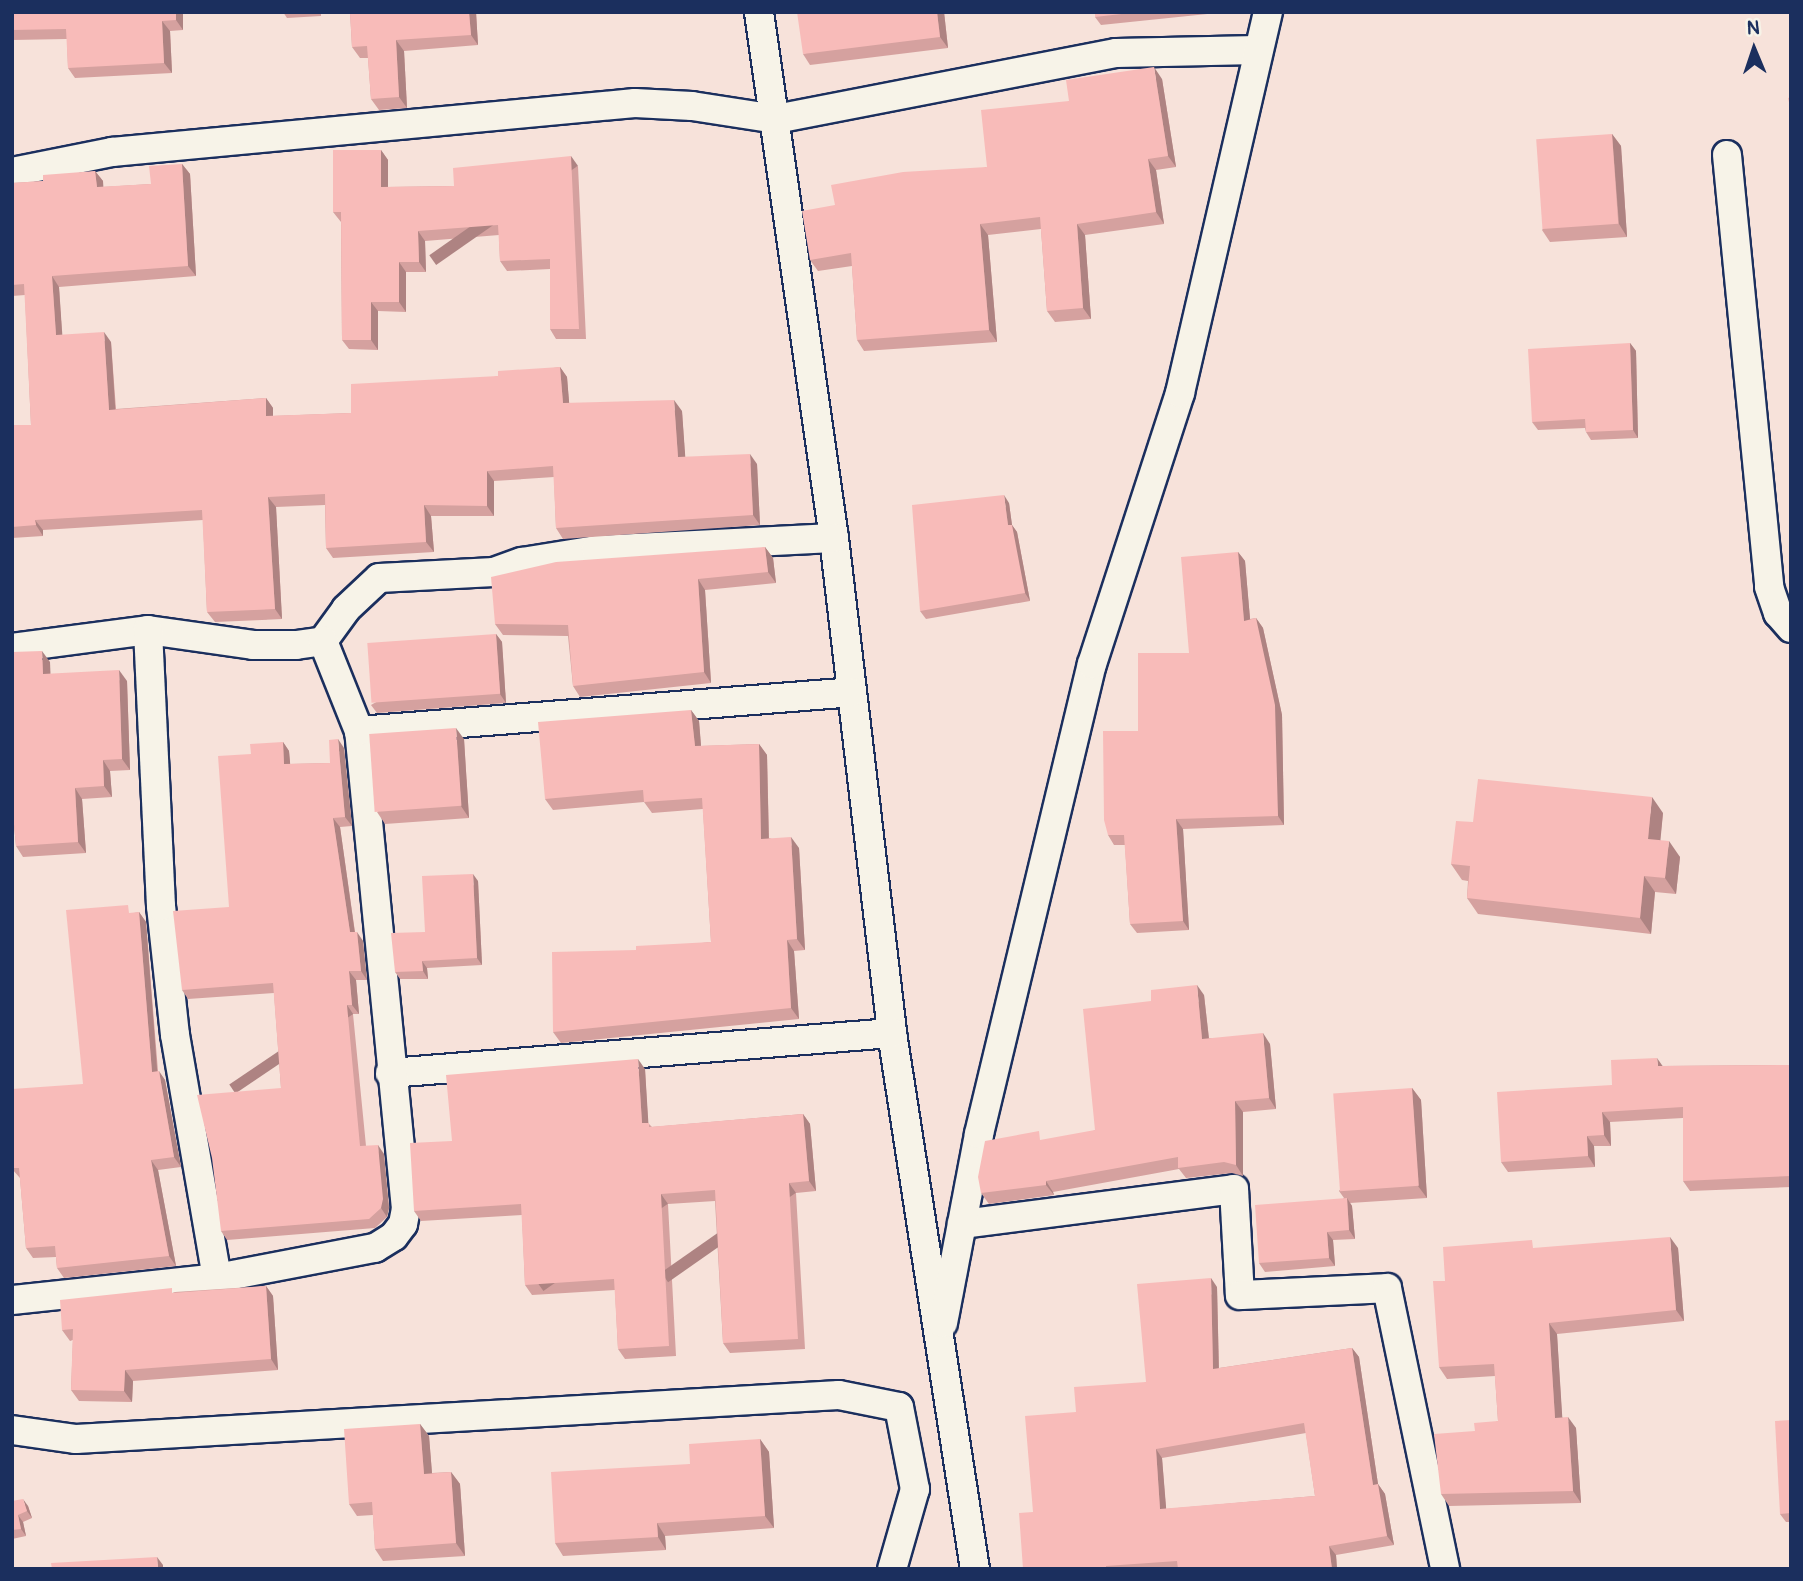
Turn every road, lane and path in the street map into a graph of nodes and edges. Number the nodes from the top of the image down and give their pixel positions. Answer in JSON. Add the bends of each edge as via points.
{"nodes":[{"id":1,"x":759,"y":12,"type":"edge"},
{"id":2,"x":1268,"y":12,"type":"edge"},
{"id":3,"x":1257,"y":50,"type":"junction"},
{"id":4,"x":776,"y":119,"type":"junction"},
{"id":5,"x":1727,"y":155,"type":"dead end"},
{"id":6,"x":12,"y":172,"type":"edge"},
{"id":7,"x":834,"y":538,"type":"junction"},
{"id":8,"x":1791,"y":628,"type":"edge"},
{"id":9,"x":148,"y":630,"type":"junction"},
{"id":10,"x":323,"y":641,"type":"junction"},
{"id":11,"x":12,"y":648,"type":"edge"},
{"id":12,"x":850,"y":692,"type":"junction"},
{"id":13,"x":359,"y":731,"type":"junction"},
{"id":14,"x":892,"y":1033,"type":"junction"},
{"id":15,"x":390,"y":1073,"type":"junction"},
{"id":16,"x":962,"y":1224,"type":"junction"},
{"id":17,"x":217,"y":1278,"type":"junction"},
{"id":18,"x":12,"y":1300,"type":"edge"},
{"id":19,"x":939,"y":1345,"type":"junction"},
{"id":20,"x":12,"y":1430,"type":"edge"},
{"id":21,"x":892,"y":1569,"type":"edge"},
{"id":22,"x":975,"y":1569,"type":"edge"},
{"id":23,"x":1445,"y":1569,"type":"edge"}],
"edges":[{"from":1,"to":4,"type":"street"},
{"from":2,"to":3,"type":"street"},
{"from":3,"to":4,"type":"street","via":[[1116,52]]},
{"from":3,"to":16,"type":"street","via":[[1180,393],[1092,663],[979,1134]]},
{"from":4,"to":6,"type":"street","via":[[635,103],[111,152]]},
{"from":4,"to":7,"type":"street"},
{"from":5,"to":8,"type":"street","via":[[1769,587],[1778,612]]},
{"from":7,"to":10,"type":"street","via":[[596,550],[522,562],[494,572],[379,578],[346,609]]},
{"from":7,"to":12,"type":"street"},
{"from":9,"to":10,"type":"street","via":[[253,645]]},
{"from":9,"to":11,"type":"street"},
{"from":9,"to":17,"type":"street","via":[[165,944],[175,1035]]},
{"from":10,"to":13,"type":"street"},
{"from":12,"to":13,"type":"street"},
{"from":12,"to":14,"type":"street"},
{"from":13,"to":15,"type":"street"},
{"from":14,"to":15,"type":"street"},
{"from":14,"to":19,"type":"street"},
{"from":15,"to":17,"type":"street","via":[[406,1209],[394,1236],[375,1248]]},
{"from":16,"to":19,"type":"street"},
{"from":16,"to":23,"type":"street","via":[[1234,1189],[1240,1295],[1387,1288]]},
{"from":17,"to":18,"type":"street"},
{"from":19,"to":22,"type":"street"},
{"from":20,"to":21,"type":"street","via":[[76,1439],[839,1395],[899,1407],[915,1489]]}]}
